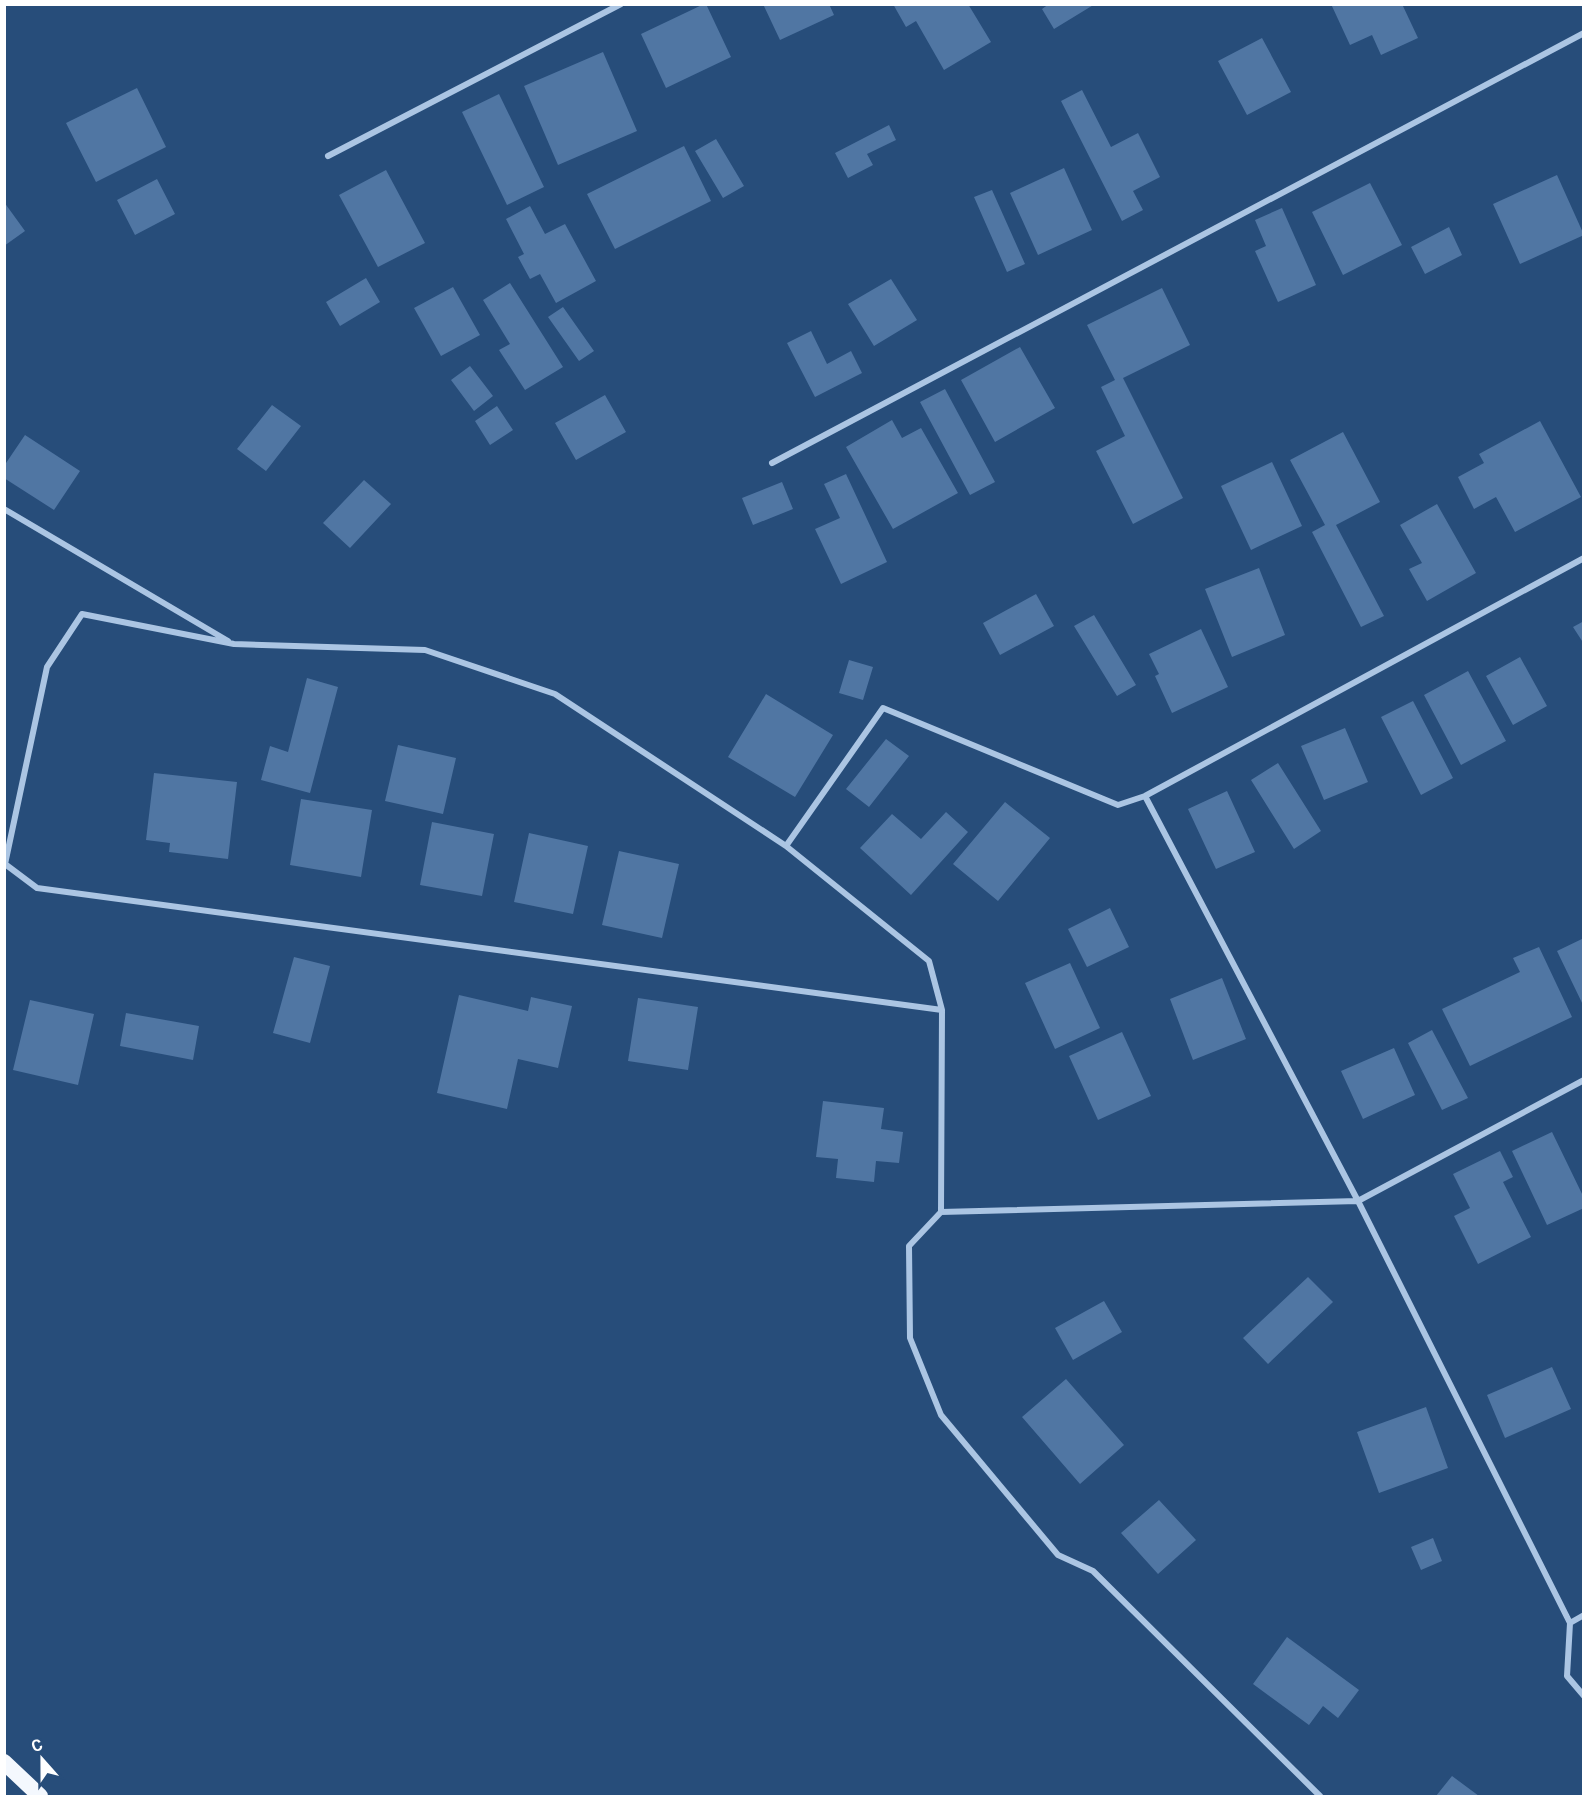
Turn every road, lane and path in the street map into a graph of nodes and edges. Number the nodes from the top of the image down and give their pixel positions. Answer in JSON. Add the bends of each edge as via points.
{"nodes":[{"id":1,"x":621,"y":4,"type":"edge"},
{"id":2,"x":1584,"y":33,"type":"edge"},
{"id":3,"x":328,"y":156,"type":"dead end"},
{"id":4,"x":772,"y":463,"type":"dead end"},
{"id":5,"x":4,"y":509,"type":"edge"},
{"id":6,"x":1584,"y":558,"type":"edge"},
{"id":7,"x":234,"y":644,"type":"junction"},
{"id":8,"x":1146,"y":796,"type":"junction"},
{"id":9,"x":786,"y":846,"type":"junction"},
{"id":10,"x":942,"y":1010,"type":"junction"},
{"id":11,"x":1584,"y":1080,"type":"edge"},
{"id":12,"x":1358,"y":1201,"type":"junction"},
{"id":13,"x":940,"y":1212,"type":"junction"},
{"id":14,"x":1584,"y":1615,"type":"edge"},
{"id":15,"x":1569,"y":1623,"type":"junction"},
{"id":16,"x":1584,"y":1696,"type":"edge"},
{"id":17,"x":4,"y":1762,"type":"edge"},
{"id":18,"x":40,"y":1797,"type":"edge"},
{"id":19,"x":1320,"y":1797,"type":"edge"}],
"edges":[{"from":1,"to":3,"type":"street"},
{"from":2,"to":4,"type":"street"},
{"from":5,"to":7,"type":"street"},
{"from":6,"to":8,"type":"street"},
{"from":7,"to":9,"type":"street","via":[[426,650],[555,694]]},
{"from":7,"to":10,"type":"street","via":[[82,614],[47,667],[5,864],[37,888]]},
{"from":8,"to":9,"type":"street","via":[[1118,805],[883,708]]},
{"from":8,"to":12,"type":"street"},
{"from":9,"to":10,"type":"street","via":[[929,961]]},
{"from":10,"to":13,"type":"street"},
{"from":11,"to":12,"type":"street"},
{"from":12,"to":13,"type":"street"},
{"from":12,"to":15,"type":"street"},
{"from":13,"to":19,"type":"street","via":[[909,1246],[909,1258],[910,1338],[941,1415],[1058,1555],[1093,1571]]},
{"from":14,"to":15,"type":"street"},
{"from":15,"to":16,"type":"street","via":[[1567,1676]]},
{"from":17,"to":18,"type":"highway"}]}
